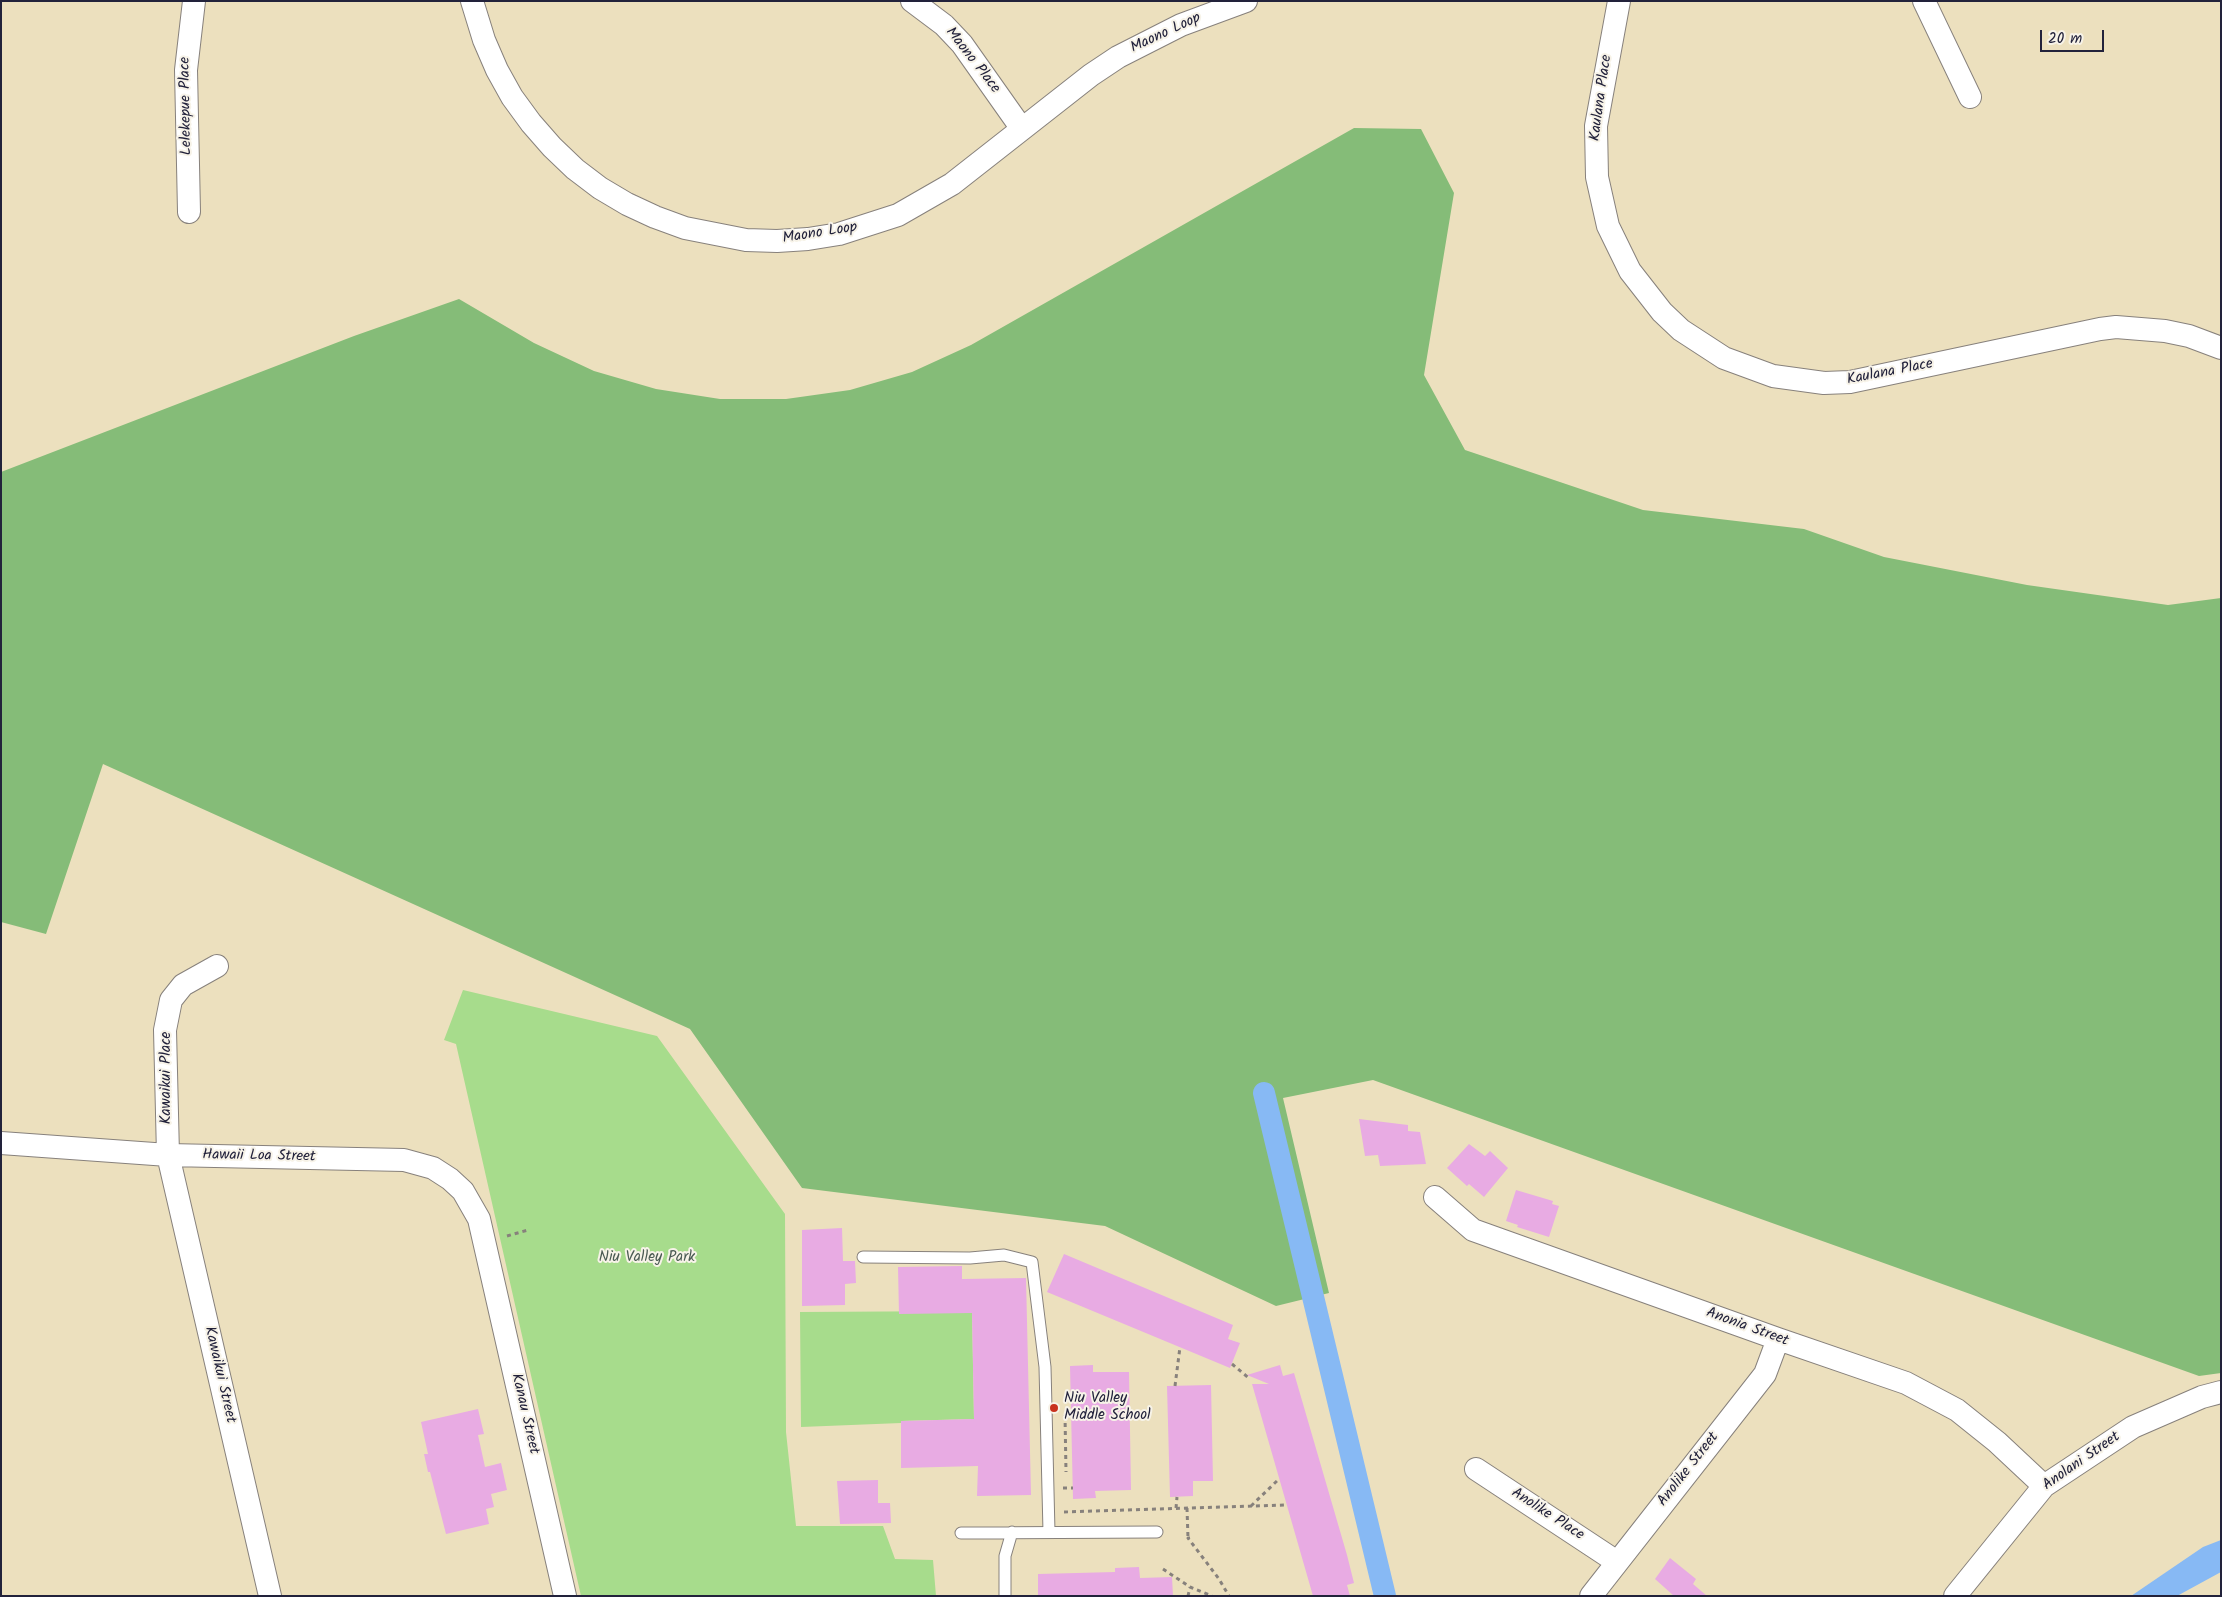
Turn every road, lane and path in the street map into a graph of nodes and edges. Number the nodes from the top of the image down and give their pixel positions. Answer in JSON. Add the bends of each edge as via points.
{"nodes":[{"id":1,"x":194,"y":1,"type":"edge"},
{"id":2,"x":472,"y":1,"type":"edge"},
{"id":3,"x":912,"y":1,"type":"edge"},
{"id":4,"x":1246,"y":1,"type":"edge"},
{"id":5,"x":1619,"y":1,"type":"edge"},
{"id":6,"x":1924,"y":1,"type":"edge"},
{"id":7,"x":1970,"y":97,"type":"dead end"},
{"id":8,"x":1022,"y":129,"type":"junction"},
{"id":9,"x":189,"y":212,"type":"dead end"},
{"id":10,"x":2221,"y":348,"type":"edge"},
{"id":11,"x":217,"y":966,"type":"dead end"},
{"id":12,"x":1,"y":1143,"type":"edge"},
{"id":13,"x":168,"y":1155,"type":"junction"},
{"id":14,"x":1435,"y":1197,"type":"dead end"},
{"id":15,"x":528,"y":1230,"type":"dead end"},
{"id":16,"x":482,"y":1232,"type":"joint"},
{"id":17,"x":507,"y":1236,"type":"dead end"},
{"id":18,"x":863,"y":1257,"type":"dead end"},
{"id":19,"x":1778,"y":1339,"type":"junction"},
{"id":20,"x":1180,"y":1347,"type":"dead end"},
{"id":21,"x":1232,"y":1364,"type":"dead end"},
{"id":22,"x":1250,"y":1380,"type":"dead end"},
{"id":23,"x":1175,"y":1386,"type":"dead end"},
{"id":24,"x":2221,"y":1392,"type":"edge"},
{"id":25,"x":1065,"y":1415,"type":"dead end"},
{"id":26,"x":1476,"y":1469,"type":"dead end"},
{"id":27,"x":1279,"y":1479,"type":"dead end"},
{"id":28,"x":2044,"y":1486,"type":"junction"},
{"id":29,"x":1060,"y":1488,"type":"dead end"},
{"id":30,"x":1066,"y":1488,"type":"junction"},
{"id":31,"x":1073,"y":1488,"type":"dead end"},
{"id":32,"x":1066,"y":1495,"type":"dead end"},
{"id":33,"x":1177,"y":1497,"type":"dead end"},
{"id":34,"x":1287,"y":1505,"type":"dead end"},
{"id":35,"x":1251,"y":1506,"type":"junction"},
{"id":36,"x":1176,"y":1508,"type":"junction"},
{"id":37,"x":1187,"y":1508,"type":"junction"},
{"id":38,"x":1062,"y":1513,"type":"dead end"},
{"id":39,"x":1012,"y":1532,"type":"junction"},
{"id":40,"x":1049,"y":1532,"type":"junction"},
{"id":41,"x":1157,"y":1532,"type":"dead end"},
{"id":42,"x":961,"y":1533,"type":"dead end"},
{"id":43,"x":1617,"y":1562,"type":"junction"},
{"id":44,"x":1163,"y":1570,"type":"dead end"},
{"id":45,"x":1190,"y":1587,"type":"junction"},
{"id":46,"x":270,"y":1596,"type":"edge"},
{"id":47,"x":565,"y":1596,"type":"edge"},
{"id":48,"x":1005,"y":1596,"type":"edge"},
{"id":49,"x":1188,"y":1596,"type":"edge"},
{"id":50,"x":1212,"y":1596,"type":"edge"},
{"id":51,"x":1229,"y":1596,"type":"edge"},
{"id":52,"x":1591,"y":1596,"type":"edge"},
{"id":53,"x":1955,"y":1596,"type":"edge"}],
"edges":[{"from":1,"to":9,"type":"street","name":"Lelekepue Place","via":[[186,70]]},
{"from":2,"to":8,"type":"street","name":"Maono Loop","via":[[497,70],[512,97],[552,147],[575,169],[627,204],[677,225],[715,235],[746,240],[784,240],[839,234],[869,226],[898,215],[952,184]]},
{"from":3,"to":8,"type":"street","name":"Maono Place","via":[[944,25],[962,44]]},
{"from":4,"to":8,"type":"street","name":"Maono Loop","via":[[1182,24],[1125,53]]},
{"from":5,"to":10,"type":"street","name":"Kaulana Place","via":[[1596,126],[1597,177],[1608,226],[1630,271],[1650,299],[1681,330],[1724,358],[1773,376],[1824,383],[1850,382],[2100,329],[2133,327],[2165,331]]},
{"from":6,"to":7,"type":"street"},
{"from":11,"to":13,"type":"street","name":"Kawaikui Place","via":[[183,985],[172,1000],[165,1030]]},
{"from":12,"to":13,"type":"street","name":"Hawaii Loa Street"},
{"from":13,"to":16,"type":"street","name":"Hawaii Loa Street","via":[[398,1159],[424,1164],[445,1175],[463,1191],[476,1212]]},
{"from":13,"to":46,"type":"street","name":"Kawaikui Street"},
{"from":14,"to":19,"type":"street","name":"Anonia Street","via":[[1473,1230]]},
{"from":15,"to":17,"type":"path"},
{"from":16,"to":47,"type":"street","name":"Kanau Street"},
{"from":18,"to":40,"type":"lane","via":[[970,1258],[1004,1255],[1032,1262],[1045,1367]]},
{"from":19,"to":28,"type":"street","name":"Anonia Street","via":[[1906,1383],[1957,1410]]},
{"from":19,"to":43,"type":"street","name":"Anolike Street","via":[[1765,1374]]},
{"from":20,"to":23,"type":"path"},
{"from":21,"to":22,"type":"path"},
{"from":24,"to":28,"type":"street","name":"Anolani Street","via":[[2133,1427]]},
{"from":25,"to":30,"type":"path"},
{"from":26,"to":43,"type":"street","name":"Anolike Place"},
{"from":27,"to":35,"type":"path"},
{"from":28,"to":53,"type":"street","name":"Anolani Street"},
{"from":29,"to":30,"type":"path"},
{"from":30,"to":31,"type":"path"},
{"from":30,"to":32,"type":"path"},
{"from":33,"to":36,"type":"path"},
{"from":34,"to":35,"type":"path"},
{"from":35,"to":37,"type":"path"},
{"from":36,"to":37,"type":"path"},
{"from":36,"to":38,"type":"path","via":[[1066,1510]]},
{"from":37,"to":51,"type":"path","via":[[1189,1538]]},
{"from":39,"to":40,"type":"lane"},
{"from":39,"to":42,"type":"lane"},
{"from":39,"to":48,"type":"lane","via":[[1005,1556]]},
{"from":40,"to":41,"type":"lane"},
{"from":43,"to":52,"type":"street","name":"Anolike Street"},
{"from":44,"to":45,"type":"path"},
{"from":45,"to":49,"type":"path"},
{"from":45,"to":50,"type":"path"}]}
